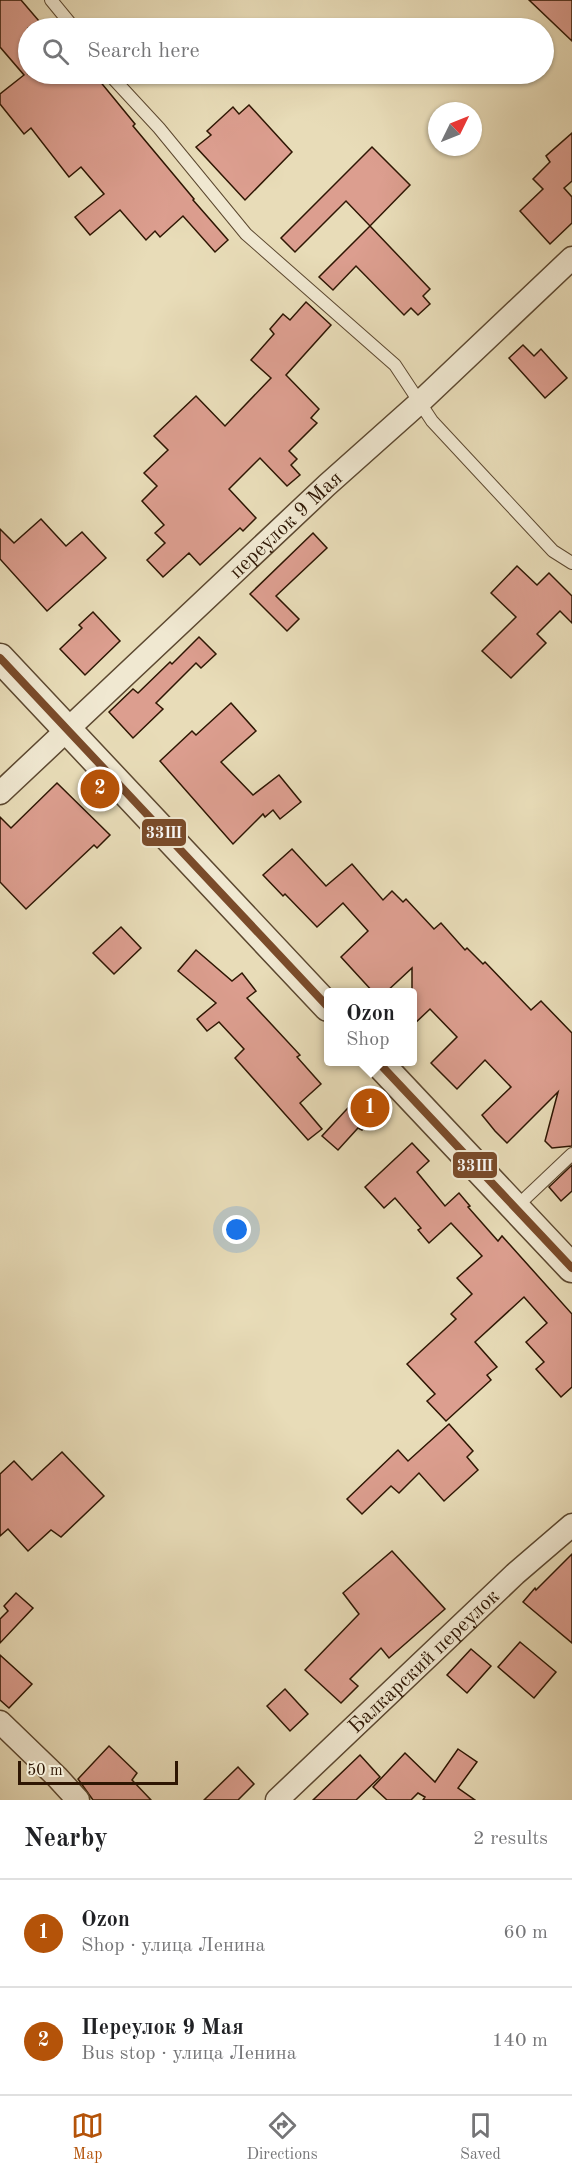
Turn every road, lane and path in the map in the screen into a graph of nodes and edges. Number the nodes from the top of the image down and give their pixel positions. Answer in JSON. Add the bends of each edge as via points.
{"nodes":[{"id":1,"x":51,"y":0,"type":"edge"},
{"id":2,"x":66,"y":18,"type":"edge"},
{"id":3,"x":118,"y":84,"type":"edge"},
{"id":4,"x":572,"y":258,"type":"edge"},
{"id":5,"x":419,"y":403,"type":"junction"},
{"id":6,"x":572,"y":563,"type":"edge"},
{"id":7,"x":0,"y":658,"type":"edge"},
{"id":8,"x":67,"y":729,"type":"junction"},
{"id":9,"x":0,"y":793,"type":"edge"},
{"id":10,"x":324,"y":1003,"type":"edge"},
{"id":11,"x":382,"y":1066,"type":"edge"},
{"id":12,"x":572,"y":1154,"type":"edge"},
{"id":13,"x":516,"y":1208,"type":"junction"},
{"id":14,"x":572,"y":1268,"type":"edge"},
{"id":15,"x":572,"y":1525,"type":"edge"},
{"id":16,"x":0,"y":1722,"type":"edge"},
{"id":17,"x":78,"y":1800,"type":"edge"},
{"id":18,"x":277,"y":1800,"type":"edge"}],
"edges":[{"from":1,"to":2,"type":"lane"},
{"from":3,"to":5,"type":"lane","via":[[246,234],[395,365]]},
{"from":4,"to":5,"type":"street","name":"переулок 9 Мая"},
{"from":5,"to":6,"type":"lane","via":[[509,505],[553,551]]},
{"from":5,"to":8,"type":"street","name":"переулок 9 Мая"},
{"from":7,"to":8,"type":"street"},
{"from":8,"to":9,"type":"street","name":"переулок 9 Мая"},
{"from":8,"to":10,"type":"street"},
{"from":11,"to":13,"type":"street"},
{"from":12,"to":13,"type":"lane"},
{"from":13,"to":14,"type":"street"},
{"from":15,"to":18,"type":"street","name":"Балкарский переулок","via":[[515,1574]]},
{"from":16,"to":17,"type":"street"}]}
